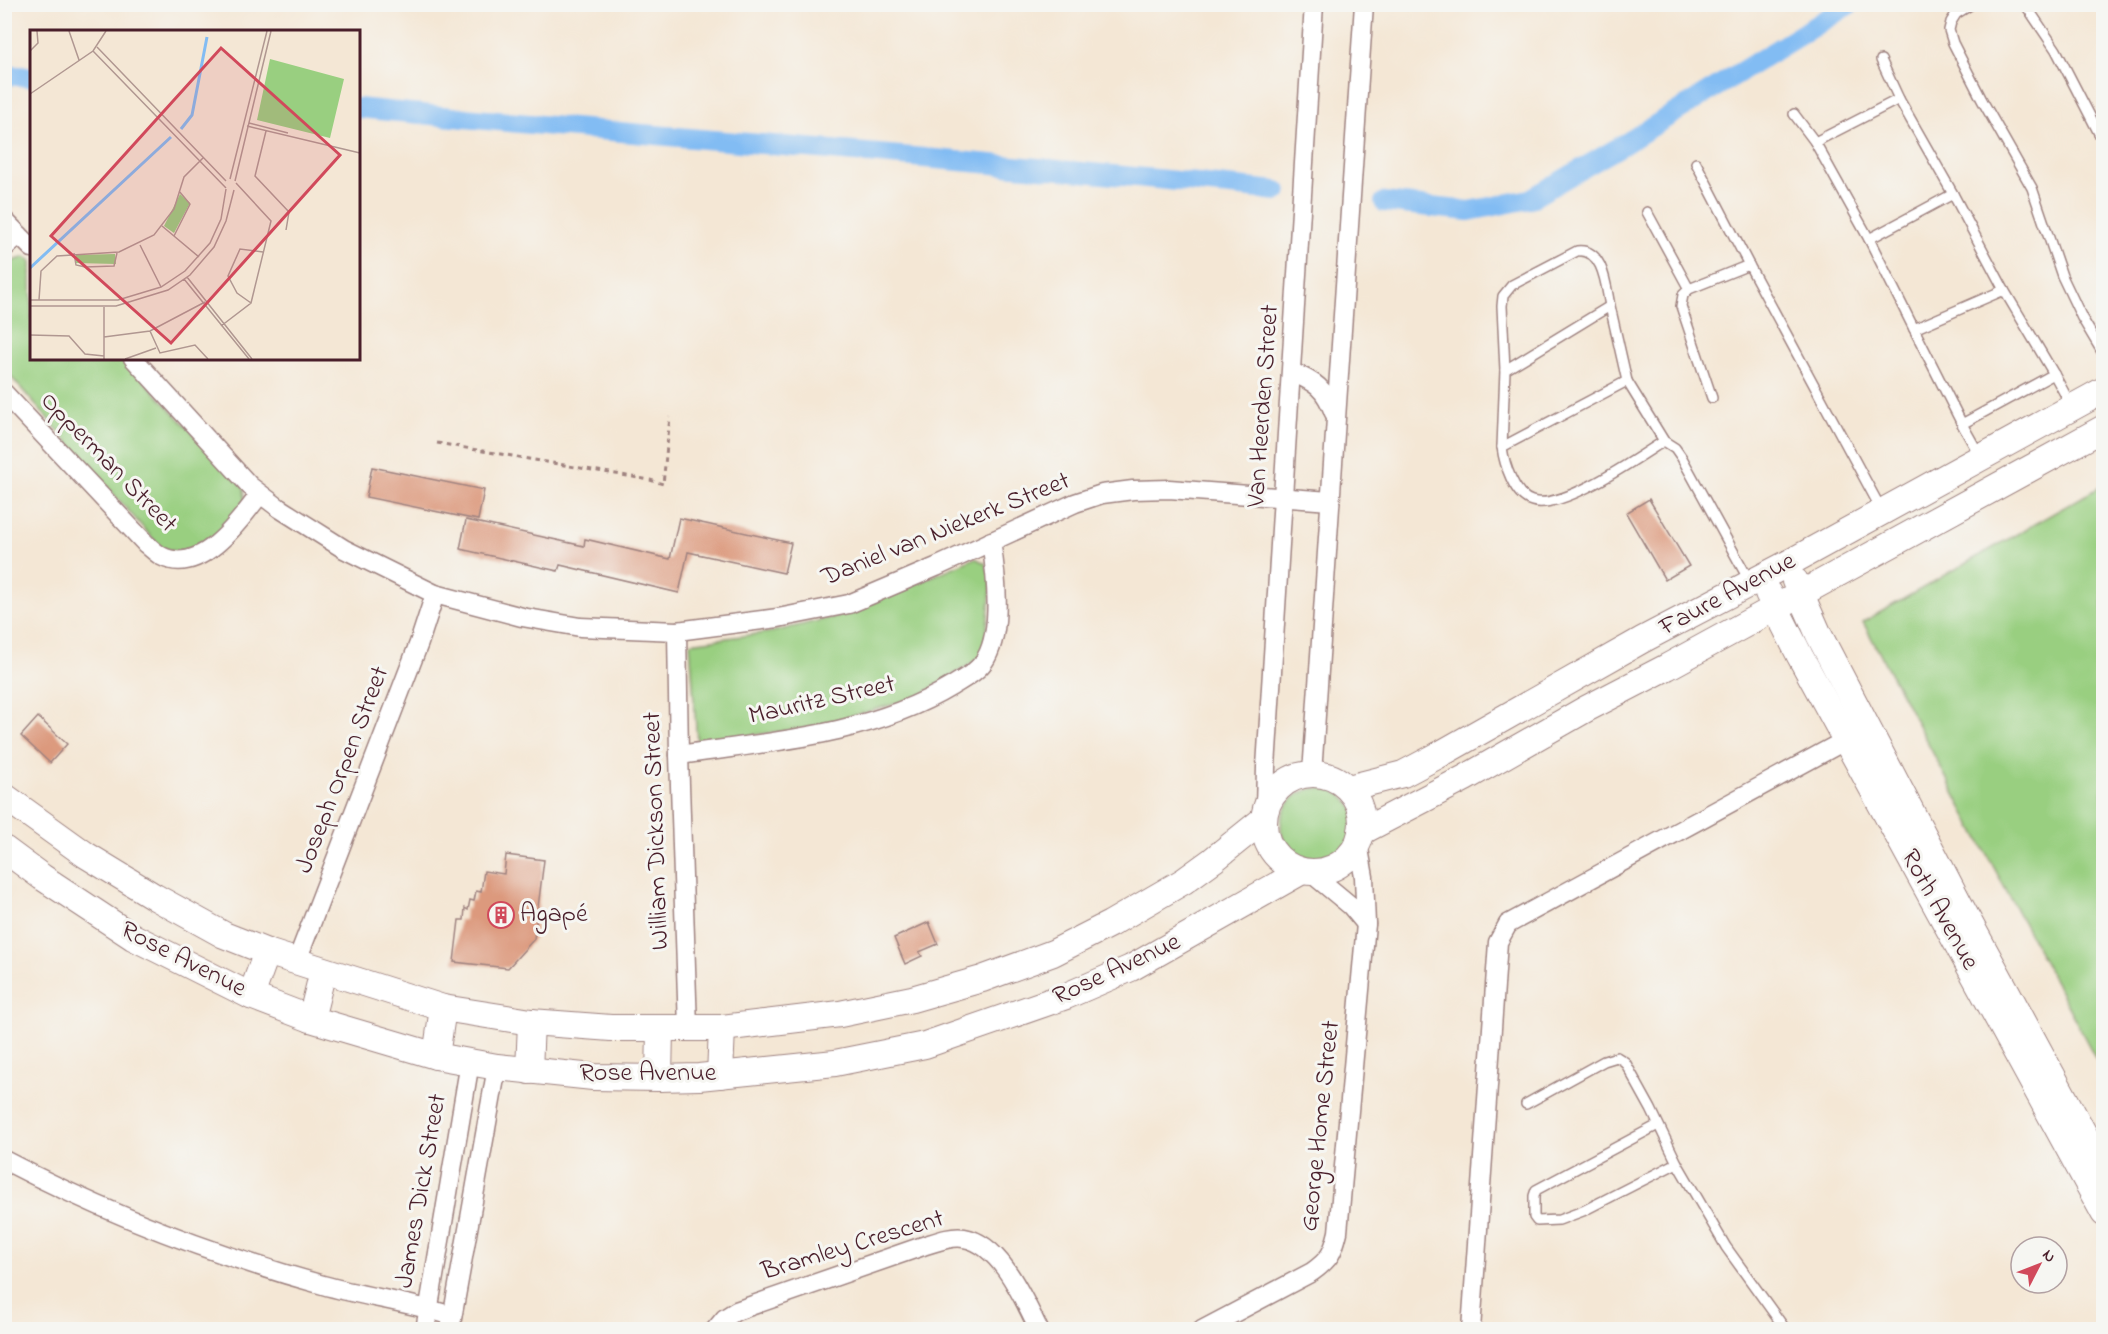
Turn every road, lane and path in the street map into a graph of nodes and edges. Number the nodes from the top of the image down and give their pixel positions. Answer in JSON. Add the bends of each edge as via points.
{"nodes":[{"id":1,"x":1314,"y":4,"type":"edge"},
{"id":2,"x":1364,"y":4,"type":"edge"},
{"id":3,"x":1972,"y":4,"type":"edge"},
{"id":4,"x":2025,"y":4,"type":"edge"},
{"id":5,"x":1881,"y":60,"type":"dead end"},
{"id":6,"x":1899,"y":99,"type":"junction"},
{"id":7,"x":1794,"y":114,"type":"dead end"},
{"id":8,"x":1815,"y":142,"type":"junction"},
{"id":9,"x":2103,"y":143,"type":"edge"},
{"id":10,"x":1696,"y":163,"type":"dead end"},
{"id":11,"x":1953,"y":194,"type":"junction"},
{"id":12,"x":1647,"y":212,"type":"dead end"},
{"id":13,"x":4,"y":220,"type":"edge"},
{"id":14,"x":1869,"y":239,"type":"junction"},
{"id":15,"x":25,"y":241,"type":"edge"},
{"id":16,"x":4,"y":248,"type":"edge"},
{"id":17,"x":1749,"y":265,"type":"junction"},
{"id":18,"x":1689,"y":289,"type":"junction"},
{"id":19,"x":2004,"y":290,"type":"junction"},
{"id":20,"x":1610,"y":306,"type":"junction"},
{"id":21,"x":1914,"y":329,"type":"junction"},
{"id":22,"x":2103,"y":355,"type":"edge"},
{"id":23,"x":135,"y":360,"type":"edge"},
{"id":24,"x":1505,"y":370,"type":"junction"},
{"id":25,"x":1292,"y":372,"type":"junction"},
{"id":26,"x":2054,"y":374,"type":"junction"},
{"id":27,"x":1628,"y":381,"type":"junction"},
{"id":28,"x":2103,"y":390,"type":"edge"},
{"id":29,"x":4,"y":393,"type":"edge"},
{"id":30,"x":1712,"y":398,"type":"dead end"},
{"id":31,"x":2072,"y":406,"type":"junction"},
{"id":32,"x":1335,"y":416,"type":"junction"},
{"id":33,"x":670,"y":417,"type":"dead end"},
{"id":34,"x":1962,"y":424,"type":"junction"},
{"id":35,"x":2103,"y":428,"type":"edge"},
{"id":36,"x":1664,"y":441,"type":"junction"},
{"id":37,"x":437,"y":443,"type":"dead end"},
{"id":38,"x":1502,"y":447,"type":"junction"},
{"id":39,"x":1980,"y":456,"type":"junction"},
{"id":40,"x":260,"y":494,"type":"junction"},
{"id":41,"x":1283,"y":496,"type":"junction"},
{"id":42,"x":1330,"y":501,"type":"junction"},
{"id":43,"x":1882,"y":511,"type":"junction"},
{"id":44,"x":992,"y":541,"type":"junction"},
{"id":45,"x":1787,"y":564,"type":"junction"},
{"id":46,"x":1756,"y":580,"type":"junction"},
{"id":47,"x":435,"y":594,"type":"junction"},
{"id":48,"x":1802,"y":594,"type":"junction"},
{"id":49,"x":1775,"y":608,"type":"junction"},
{"id":50,"x":677,"y":632,"type":"junction"},
{"id":51,"x":1564,"y":684,"type":"junction"},
{"id":52,"x":1586,"y":709,"type":"junction"},
{"id":53,"x":1846,"y":740,"type":"junction"},
{"id":54,"x":679,"y":755,"type":"junction"},
{"id":55,"x":1312,"y":774,"type":"junction"},
{"id":56,"x":1348,"y":788,"type":"junction"},
{"id":57,"x":4,"y":796,"type":"edge"},
{"id":58,"x":1265,"y":815,"type":"junction"},
{"id":59,"x":1360,"y":837,"type":"junction"},
{"id":60,"x":4,"y":849,"type":"edge"},
{"id":61,"x":1306,"y":871,"type":"junction"},
{"id":62,"x":1366,"y":924,"type":"junction"},
{"id":63,"x":267,"y":952,"type":"junction"},
{"id":64,"x":296,"y":963,"type":"junction"},
{"id":65,"x":323,"y":971,"type":"junction"},
{"id":66,"x":251,"y":996,"type":"junction"},
{"id":67,"x":443,"y":1008,"type":"junction"},
{"id":68,"x":311,"y":1019,"type":"junction"},
{"id":69,"x":531,"y":1022,"type":"junction"},
{"id":70,"x":688,"y":1028,"type":"junction"},
{"id":71,"x":722,"y":1028,"type":"junction"},
{"id":72,"x":660,"y":1029,"type":"junction"},
{"id":73,"x":436,"y":1056,"type":"junction"},
{"id":74,"x":470,"y":1062,"type":"junction"},
{"id":75,"x":497,"y":1067,"type":"junction"},
{"id":76,"x":529,"y":1071,"type":"junction"},
{"id":77,"x":720,"y":1075,"type":"junction"},
{"id":78,"x":659,"y":1078,"type":"junction"},
{"id":79,"x":1526,"y":1104,"type":"dead end"},
{"id":80,"x":1658,"y":1125,"type":"junction"},
{"id":81,"x":4,"y":1160,"type":"edge"},
{"id":82,"x":1677,"y":1163,"type":"junction"},
{"id":83,"x":2103,"y":1171,"type":"edge"},
{"id":84,"x":2103,"y":1213,"type":"edge"},
{"id":85,"x":428,"y":1308,"type":"junction"},
{"id":86,"x":451,"y":1323,"type":"edge"},
{"id":87,"x":424,"y":1329,"type":"edge"},
{"id":88,"x":715,"y":1329,"type":"edge"},
{"id":89,"x":1039,"y":1329,"type":"edge"},
{"id":90,"x":1202,"y":1329,"type":"edge"},
{"id":91,"x":1471,"y":1329,"type":"edge"},
{"id":92,"x":1786,"y":1329,"type":"edge"}],
"edges":[{"from":1,"to":25,"type":"street","name":"Van Heerden Street"},
{"from":2,"to":32,"type":"street"},
{"from":3,"to":22,"type":"lane","via":[[1951,22],[1953,43],[2032,188],[2062,276]]},
{"from":4,"to":9,"type":"lane","via":[[2056,50]]},
{"from":5,"to":6,"type":"lane"},
{"from":6,"to":8,"type":"lane"},
{"from":6,"to":11,"type":"lane"},
{"from":7,"to":8,"type":"lane"},
{"from":8,"to":14,"type":"lane"},
{"from":10,"to":17,"type":"lane"},
{"from":11,"to":14,"type":"lane"},
{"from":11,"to":19,"type":"lane"},
{"from":12,"to":18,"type":"lane"},
{"from":13,"to":15,"type":"street"},
{"from":14,"to":21,"type":"lane"},
{"from":15,"to":16,"type":"street"},
{"from":17,"to":18,"type":"lane"},
{"from":17,"to":43,"type":"lane"},
{"from":18,"to":30,"type":"lane","via":[[1680,306]]},
{"from":19,"to":21,"type":"lane"},
{"from":19,"to":26,"type":"lane"},
{"from":20,"to":24,"type":"lane"},
{"from":20,"to":24,"type":"lane","via":[[1597,258],[1584,250],[1512,285],[1503,296],[1502,306]]},
{"from":20,"to":27,"type":"lane"},
{"from":21,"to":34,"type":"lane"},
{"from":23,"to":40,"type":"street","name":"Daniel van Niekerk Street"},
{"from":24,"to":38,"type":"lane"},
{"from":25,"to":32,"type":"street","via":[[1314,382],[1328,397]]},
{"from":25,"to":41,"type":"street","name":"Van Heerden Street"},
{"from":26,"to":31,"type":"lane"},
{"from":26,"to":34,"type":"lane"},
{"from":27,"to":36,"type":"lane"},
{"from":27,"to":38,"type":"lane"},
{"from":28,"to":31,"type":"street","name":"Faure Avenue"},
{"from":29,"to":40,"type":"street","name":"Opperman Street","via":[[161,556],[176,561],[192,558],[217,545]]},
{"from":31,"to":39,"type":"street","name":"Faure Avenue"},
{"from":32,"to":42,"type":"street"},
{"from":33,"to":37,"type":"path","via":[[663,484]]},
{"from":34,"to":39,"type":"lane"},
{"from":35,"to":48,"type":"street","name":"Faure Avenue"},
{"from":36,"to":38,"type":"lane","via":[[1580,491],[1538,502],[1520,493]]},
{"from":36,"to":46,"type":"lane","via":[[1687,465]]},
{"from":39,"to":43,"type":"street","name":"Faure Avenue"},
{"from":40,"to":47,"type":"street","name":"Daniel van Niekerk Street","via":[[344,549]]},
{"from":41,"to":42,"type":"street","name":"Daniel van Niekerk Street"},
{"from":41,"to":44,"type":"street","name":"Daniel van Niekerk Street","via":[[1169,489],[1102,494]]},
{"from":41,"to":58,"type":"street","name":"Van Heerden Street"},
{"from":42,"to":55,"type":"street"},
{"from":43,"to":45,"type":"street","name":"Faure Avenue"},
{"from":44,"to":50,"type":"street","name":"Daniel van Niekerk Street","via":[[849,604]]},
{"from":44,"to":54,"type":"street","name":"Mauritz Street","via":[[997,605],[993,641],[979,669],[927,701],[874,720],[794,738]]},
{"from":45,"to":46,"type":"street","name":"Faure Avenue"},
{"from":45,"to":48,"type":"street","name":"Roth Avenue"},
{"from":46,"to":49,"type":"street","name":"Roth Avenue"},
{"from":46,"to":51,"type":"street","name":"Faure Avenue"},
{"from":47,"to":50,"type":"street","name":"Daniel van Niekerk Street","via":[[522,618],[580,627]]},
{"from":47,"to":64,"type":"street","name":"Joseph Orpen Street"},
{"from":48,"to":49,"type":"street","name":"Faure Avenue"},
{"from":48,"to":83,"type":"street","name":"Roth Avenue","via":[[1819,635]]},
{"from":49,"to":52,"type":"street","name":"Faure Avenue"},
{"from":49,"to":53,"type":"street","name":"Roth Avenue"},
{"from":50,"to":54,"type":"street","name":"William Dickson Street"},
{"from":51,"to":52,"type":"street"},
{"from":51,"to":56,"type":"street","name":"Faure Avenue","via":[[1403,774]]},
{"from":52,"to":59,"type":"street","name":"Faure Avenue"},
{"from":53,"to":84,"type":"street","name":"Roth Avenue"},
{"from":53,"to":91,"type":"street","via":[[1508,924],[1498,942]]},
{"from":54,"to":70,"type":"street","name":"William Dickson Street"},
{"from":55,"to":56,"type":"street","via":[[1329,777]]},
{"from":55,"to":58,"type":"street","via":[[1288,780],[1278,788]]},
{"from":56,"to":59,"type":"street","via":[[1361,813]]},
{"from":57,"to":63,"type":"street","name":"Rose Avenue","via":[[86,855],[155,897],[224,935]]},
{"from":58,"to":61,"type":"street","via":[[1265,833],[1278,857],[1289,866]]},
{"from":58,"to":71,"type":"street","name":"Rose Avenue","via":[[1184,881],[1053,954],[912,999],[840,1014]]},
{"from":59,"to":61,"type":"street","via":[[1353,852],[1338,865],[1329,870]]},
{"from":59,"to":62,"type":"street","name":"George Home Street"},
{"from":60,"to":66,"type":"street","name":"Rose Avenue","via":[[133,937]]},
{"from":61,"to":62,"type":"street","via":[[1352,906]]},
{"from":61,"to":77,"type":"street","name":"Rose Avenue","via":[[1131,968],[989,1024],[925,1046],[835,1063]]},
{"from":62,"to":90,"type":"street","name":"George Home Street","via":[[1334,1249],[1327,1261],[1312,1272]]},
{"from":63,"to":64,"type":"street","name":"Rose Avenue"},
{"from":63,"to":66,"type":"street"},
{"from":64,"to":65,"type":"street","name":"Rose Avenue"},
{"from":65,"to":67,"type":"street","name":"Rose Avenue"},
{"from":65,"to":68,"type":"street"},
{"from":66,"to":68,"type":"street","name":"Rose Avenue"},
{"from":67,"to":69,"type":"street","name":"Rose Avenue"},
{"from":67,"to":73,"type":"street"},
{"from":68,"to":73,"type":"street","name":"Rose Avenue"},
{"from":69,"to":72,"type":"street","name":"Rose Avenue"},
{"from":69,"to":76,"type":"street"},
{"from":70,"to":71,"type":"street","name":"Rose Avenue"},
{"from":70,"to":72,"type":"street","name":"Rose Avenue"},
{"from":71,"to":77,"type":"street"},
{"from":72,"to":78,"type":"street"},
{"from":73,"to":74,"type":"street","name":"Rose Avenue"},
{"from":74,"to":75,"type":"street","name":"Rose Avenue"},
{"from":74,"to":85,"type":"street","name":"James Dick Street"},
{"from":75,"to":76,"type":"street","name":"Rose Avenue"},
{"from":75,"to":86,"type":"street","name":"James Dick Street"},
{"from":76,"to":78,"type":"street","name":"Rose Avenue"},
{"from":77,"to":78,"type":"street","name":"Rose Avenue"},
{"from":79,"to":80,"type":"lane","via":[[1604,1061],[1617,1058],[1625,1062]]},
{"from":80,"to":82,"type":"lane"},
{"from":80,"to":82,"type":"lane","via":[[1536,1190],[1534,1217],[1548,1222],[1583,1211]]},
{"from":81,"to":85,"type":"street","via":[[126,1219],[193,1245],[326,1286]]},
{"from":82,"to":92,"type":"lane","via":[[1726,1247]]},
{"from":85,"to":86,"type":"street"},
{"from":85,"to":87,"type":"street","name":"James Dick Street"},
{"from":88,"to":89,"type":"street","name":"Bramley Crescent","via":[[736,1311],[765,1299],[923,1246],[965,1238],[980,1244],[1001,1262]]}]}
